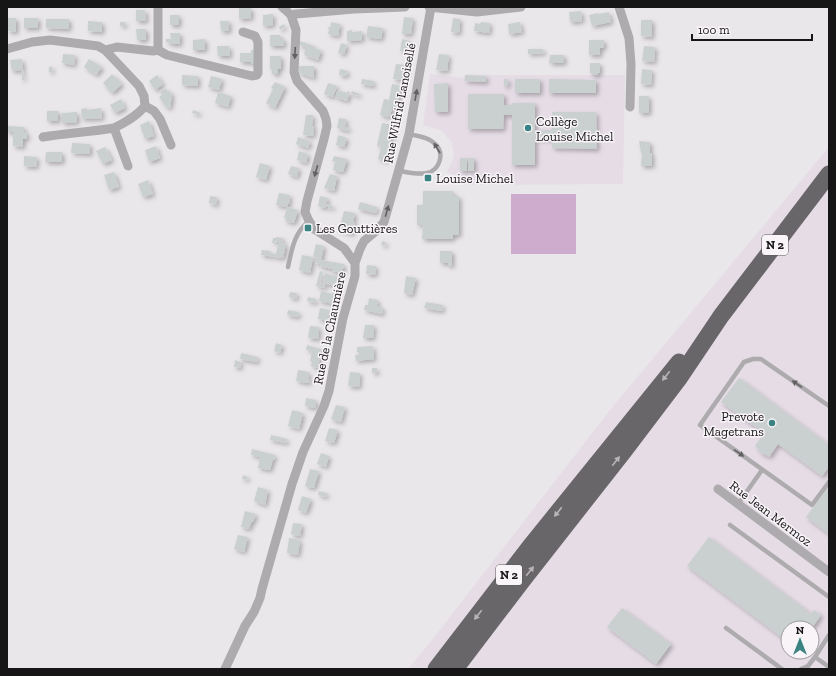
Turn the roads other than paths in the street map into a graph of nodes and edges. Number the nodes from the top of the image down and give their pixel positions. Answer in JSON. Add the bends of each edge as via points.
{"nodes":[{"id":1,"x":158,"y":7,"type":"edge"},
{"id":2,"x":282,"y":7,"type":"edge"},
{"id":3,"x":405,"y":7,"type":"edge"},
{"id":4,"x":430,"y":7,"type":"edge"},
{"id":5,"x":519,"y":7,"type":"edge"},
{"id":6,"x":619,"y":7,"type":"edge"},
{"id":7,"x":371,"y":8,"type":"edge"},
{"id":8,"x":291,"y":15,"type":"junction"},
{"id":9,"x":243,"y":32,"type":"dead end"},
{"id":10,"x":7,"y":49,"type":"edge"},
{"id":11,"x":105,"y":50,"type":"junction"},
{"id":12,"x":158,"y":50,"type":"junction"},
{"id":13,"x":146,"y":106,"type":"junction"},
{"id":14,"x":630,"y":107,"type":"dead end"},
{"id":15,"x":114,"y":128,"type":"junction"},
{"id":16,"x":409,"y":134,"type":"junction"},
{"id":17,"x":43,"y":138,"type":"dead end"},
{"id":18,"x":170,"y":145,"type":"dead end"},
{"id":19,"x":128,"y":166,"type":"dead end"},
{"id":20,"x":399,"y":171,"type":"junction"},
{"id":21,"x":829,"y":174,"type":"edge"},
{"id":22,"x":309,"y":222,"type":"junction"},
{"id":23,"x":364,"y":241,"type":"junction"},
{"id":24,"x":344,"y":248,"type":"junction"},
{"id":25,"x":355,"y":263,"type":"junction"},
{"id":26,"x":288,"y":267,"type":"dead end"},
{"id":27,"x":721,"y":316,"type":"junction"},
{"id":28,"x":829,"y":406,"type":"edge"},
{"id":29,"x":762,"y":470,"type":"junction"},
{"id":30,"x":829,"y":482,"type":"edge"},
{"id":31,"x":718,"y":489,"type":"dead end"},
{"id":32,"x":738,"y":504,"type":"junction"},
{"id":33,"x":730,"y":524,"type":"dead end"},
{"id":34,"x":829,"y":572,"type":"edge"},
{"id":35,"x":829,"y":597,"type":"edge"},
{"id":36,"x":726,"y":628,"type":"dead end"},
{"id":37,"x":829,"y":635,"type":"edge"},
{"id":38,"x":820,"y":648,"type":"edge"},
{"id":39,"x":812,"y":660,"type":"edge"},
{"id":40,"x":820,"y":660,"type":"edge"},
{"id":41,"x":829,"y":667,"type":"edge"},
{"id":42,"x":225,"y":669,"type":"edge"},
{"id":43,"x":436,"y":669,"type":"edge"},
{"id":44,"x":455,"y":669,"type":"edge"},
{"id":45,"x":782,"y":669,"type":"edge"},
{"id":46,"x":801,"y":669,"type":"edge"}],
"edges":[{"from":1,"to":12,"type":"street"},
{"from":2,"to":8,"type":"street"},
{"from":3,"to":7,"type":"street"},
{"from":4,"to":5,"type":"street","via":[[477,12]]},
{"from":16,"to":4,"type":"street","name":"Rue Wilfrid Lanoisellé","one_way":true},
{"from":6,"to":14,"type":"street","via":[[629,38]]},
{"from":7,"to":8,"type":"street"},
{"from":8,"to":22,"type":"street","one_way":true,"via":[[296,30],[294,72],[297,81],[323,111],[327,126],[307,202]]},
{"from":9,"to":12,"type":"street","via":[[255,36],[258,42],[256,75],[167,55]]},
{"from":10,"to":11,"type":"street","via":[[50,40],[98,46]]},
{"from":11,"to":12,"type":"street","via":[[117,47]]},
{"from":11,"to":13,"type":"street","via":[[139,86]]},
{"from":13,"to":15,"type":"street"},
{"from":13,"to":18,"type":"street","via":[[160,119]]},
{"from":15,"to":17,"type":"street"},
{"from":15,"to":19,"type":"street"},
{"from":16,"to":20,"type":"street","name":"Rue Wilfrid Lanoisellé"},
{"from":20,"to":16,"type":"lane","one_way":true,"via":[[426,173],[434,170],[440,159],[439,150],[429,139]]},
{"from":23,"to":20,"type":"street","name":"Rue Wilfrid Lanoisellé","one_way":true,"via":[[384,222]]},
{"from":21,"to":27,"type":"highway","number":"N 2"},
{"from":22,"to":24,"type":"street","name":"Rue de la Chaumière","via":[[314,229]]},
{"from":22,"to":26,"type":"lane","via":[[297,234],[292,244]]},
{"from":23,"to":24,"type":"street"},
{"from":23,"to":25,"type":"street","name":"Rue Wilfrid Lanoisellé"},
{"from":24,"to":25,"type":"street","name":"Rue de la Chaumière"},
{"from":25,"to":42,"type":"street","name":"Rue de la Chaumière","via":[[355,276],[343,318],[329,391],[292,484],[260,598]]},
{"from":27,"to":43,"type":"highway","number":"N 2","one_way":true,"via":[[672,369]]},
{"from":44,"to":27,"type":"highway","number":"N 2","one_way":true,"via":[[620,457],[680,377]]},
{"from":28,"to":29,"type":"lane","one_way":true,"via":[[761,360],[753,358],[744,362],[700,426]]},
{"from":29,"to":30,"type":"lane","via":[[812,505]]},
{"from":29,"to":32,"type":"lane"},
{"from":31,"to":32,"type":"street","name":"Rue Jean Mermoz"},
{"from":32,"to":34,"type":"street","name":"Rue Jean Mermoz"},
{"from":33,"to":35,"type":"lane"},
{"from":36,"to":45,"type":"lane"},
{"from":37,"to":38,"type":"lane"},
{"from":39,"to":46,"type":"lane","via":[[808,666]]},
{"from":40,"to":41,"type":"lane"}]}
